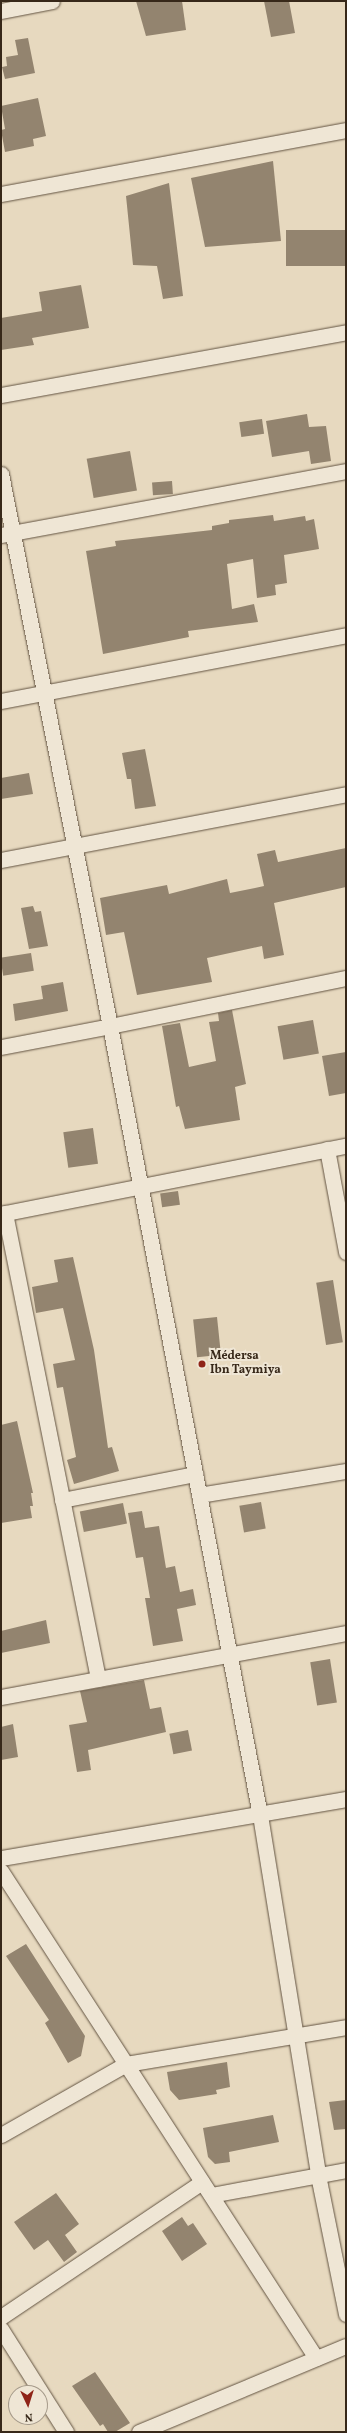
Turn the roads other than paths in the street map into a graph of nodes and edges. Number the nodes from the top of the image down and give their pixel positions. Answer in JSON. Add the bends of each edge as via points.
{"nodes":[{"id":1,"x":52,"y":1,"type":"edge"},
{"id":2,"x":1,"y":11,"type":"edge"},
{"id":3,"x":346,"y":130,"type":"edge"},
{"id":4,"x":1,"y":194,"type":"edge"},
{"id":5,"x":346,"y":332,"type":"edge"},
{"id":6,"x":1,"y":396,"type":"edge"},
{"id":7,"x":346,"y":471,"type":"edge"},
{"id":8,"x":1,"y":474,"type":"edge"},
{"id":9,"x":8,"y":534,"type":"edge"},
{"id":10,"x":346,"y":635,"type":"edge"},
{"id":11,"x":45,"y":693,"type":"junction"},
{"id":12,"x":1,"y":701,"type":"edge"},
{"id":13,"x":346,"y":794,"type":"edge"},
{"id":14,"x":75,"y":844,"type":"junction"},
{"id":15,"x":1,"y":860,"type":"edge"},
{"id":16,"x":346,"y":978,"type":"edge"},
{"id":17,"x":110,"y":1026,"type":"junction"},
{"id":18,"x":1,"y":1047,"type":"edge"},
{"id":19,"x":346,"y":1146,"type":"edge"},
{"id":20,"x":327,"y":1149,"type":"junction"},
{"id":21,"x":141,"y":1186,"type":"junction"},
{"id":22,"x":3,"y":1213,"type":"edge"},
{"id":23,"x":346,"y":1252,"type":"edge"},
{"id":24,"x":346,"y":1471,"type":"edge"},
{"id":25,"x":195,"y":1474,"type":"junction"},
{"id":26,"x":199,"y":1495,"type":"junction"},
{"id":27,"x":62,"y":1500,"type":"junction"},
{"id":28,"x":346,"y":1633,"type":"edge"},
{"id":29,"x":229,"y":1655,"type":"junction"},
{"id":30,"x":98,"y":1679,"type":"junction"},
{"id":31,"x":1,"y":1697,"type":"edge"},
{"id":32,"x":346,"y":1799,"type":"edge"},
{"id":33,"x":260,"y":1815,"type":"junction"},
{"id":34,"x":1,"y":1858,"type":"edge"},
{"id":35,"x":1,"y":1871,"type":"edge"},
{"id":36,"x":346,"y":2027,"type":"edge"},
{"id":37,"x":296,"y":2037,"type":"junction"},
{"id":38,"x":126,"y":2064,"type":"junction"},
{"id":39,"x":1,"y":2135,"type":"edge"},
{"id":40,"x":346,"y":2170,"type":"edge"},
{"id":41,"x":318,"y":2175,"type":"junction"},
{"id":42,"x":202,"y":2182,"type":"junction"},
{"id":43,"x":211,"y":2195,"type":"junction"},
{"id":44,"x":346,"y":2314,"type":"edge"},
{"id":45,"x":1,"y":2317,"type":"edge"},
{"id":46,"x":1,"y":2328,"type":"edge"},
{"id":47,"x":346,"y":2346,"type":"edge"},
{"id":48,"x":316,"y":2358,"type":"junction"},
{"id":49,"x":66,"y":2432,"type":"edge"},
{"id":50,"x":139,"y":2432,"type":"edge"}],
"edges":[{"from":1,"to":2,"type":"street"},
{"from":3,"to":4,"type":"street"},
{"from":5,"to":6,"type":"street"},
{"from":7,"to":9,"type":"street"},
{"from":8,"to":9,"type":"street"},
{"from":9,"to":11,"type":"street"},
{"from":10,"to":11,"type":"street"},
{"from":11,"to":12,"type":"street"},
{"from":11,"to":14,"type":"street"},
{"from":13,"to":14,"type":"street"},
{"from":14,"to":15,"type":"street"},
{"from":14,"to":17,"type":"street"},
{"from":16,"to":17,"type":"street"},
{"from":17,"to":18,"type":"street"},
{"from":17,"to":21,"type":"street"},
{"from":19,"to":20,"type":"street"},
{"from":20,"to":21,"type":"street"},
{"from":20,"to":23,"type":"street"},
{"from":21,"to":22,"type":"street"},
{"from":21,"to":25,"type":"street"},
{"from":22,"to":27,"type":"street"},
{"from":24,"to":26,"type":"street"},
{"from":25,"to":26,"type":"street"},
{"from":25,"to":27,"type":"street"},
{"from":26,"to":29,"type":"street"},
{"from":27,"to":30,"type":"street"},
{"from":28,"to":29,"type":"street"},
{"from":29,"to":30,"type":"street"},
{"from":29,"to":33,"type":"street"},
{"from":30,"to":31,"type":"street"},
{"from":32,"to":33,"type":"street"},
{"from":33,"to":34,"type":"street"},
{"from":33,"to":37,"type":"street"},
{"from":35,"to":38,"type":"street"},
{"from":36,"to":37,"type":"street"},
{"from":37,"to":38,"type":"street"},
{"from":37,"to":41,"type":"street"},
{"from":38,"to":39,"type":"street"},
{"from":38,"to":42,"type":"street"},
{"from":40,"to":41,"type":"street"},
{"from":41,"to":43,"type":"street"},
{"from":41,"to":44,"type":"street"},
{"from":42,"to":43,"type":"street"},
{"from":42,"to":45,"type":"street"},
{"from":43,"to":48,"type":"street"},
{"from":46,"to":49,"type":"street"},
{"from":47,"to":48,"type":"street"},
{"from":48,"to":50,"type":"street"}]}
